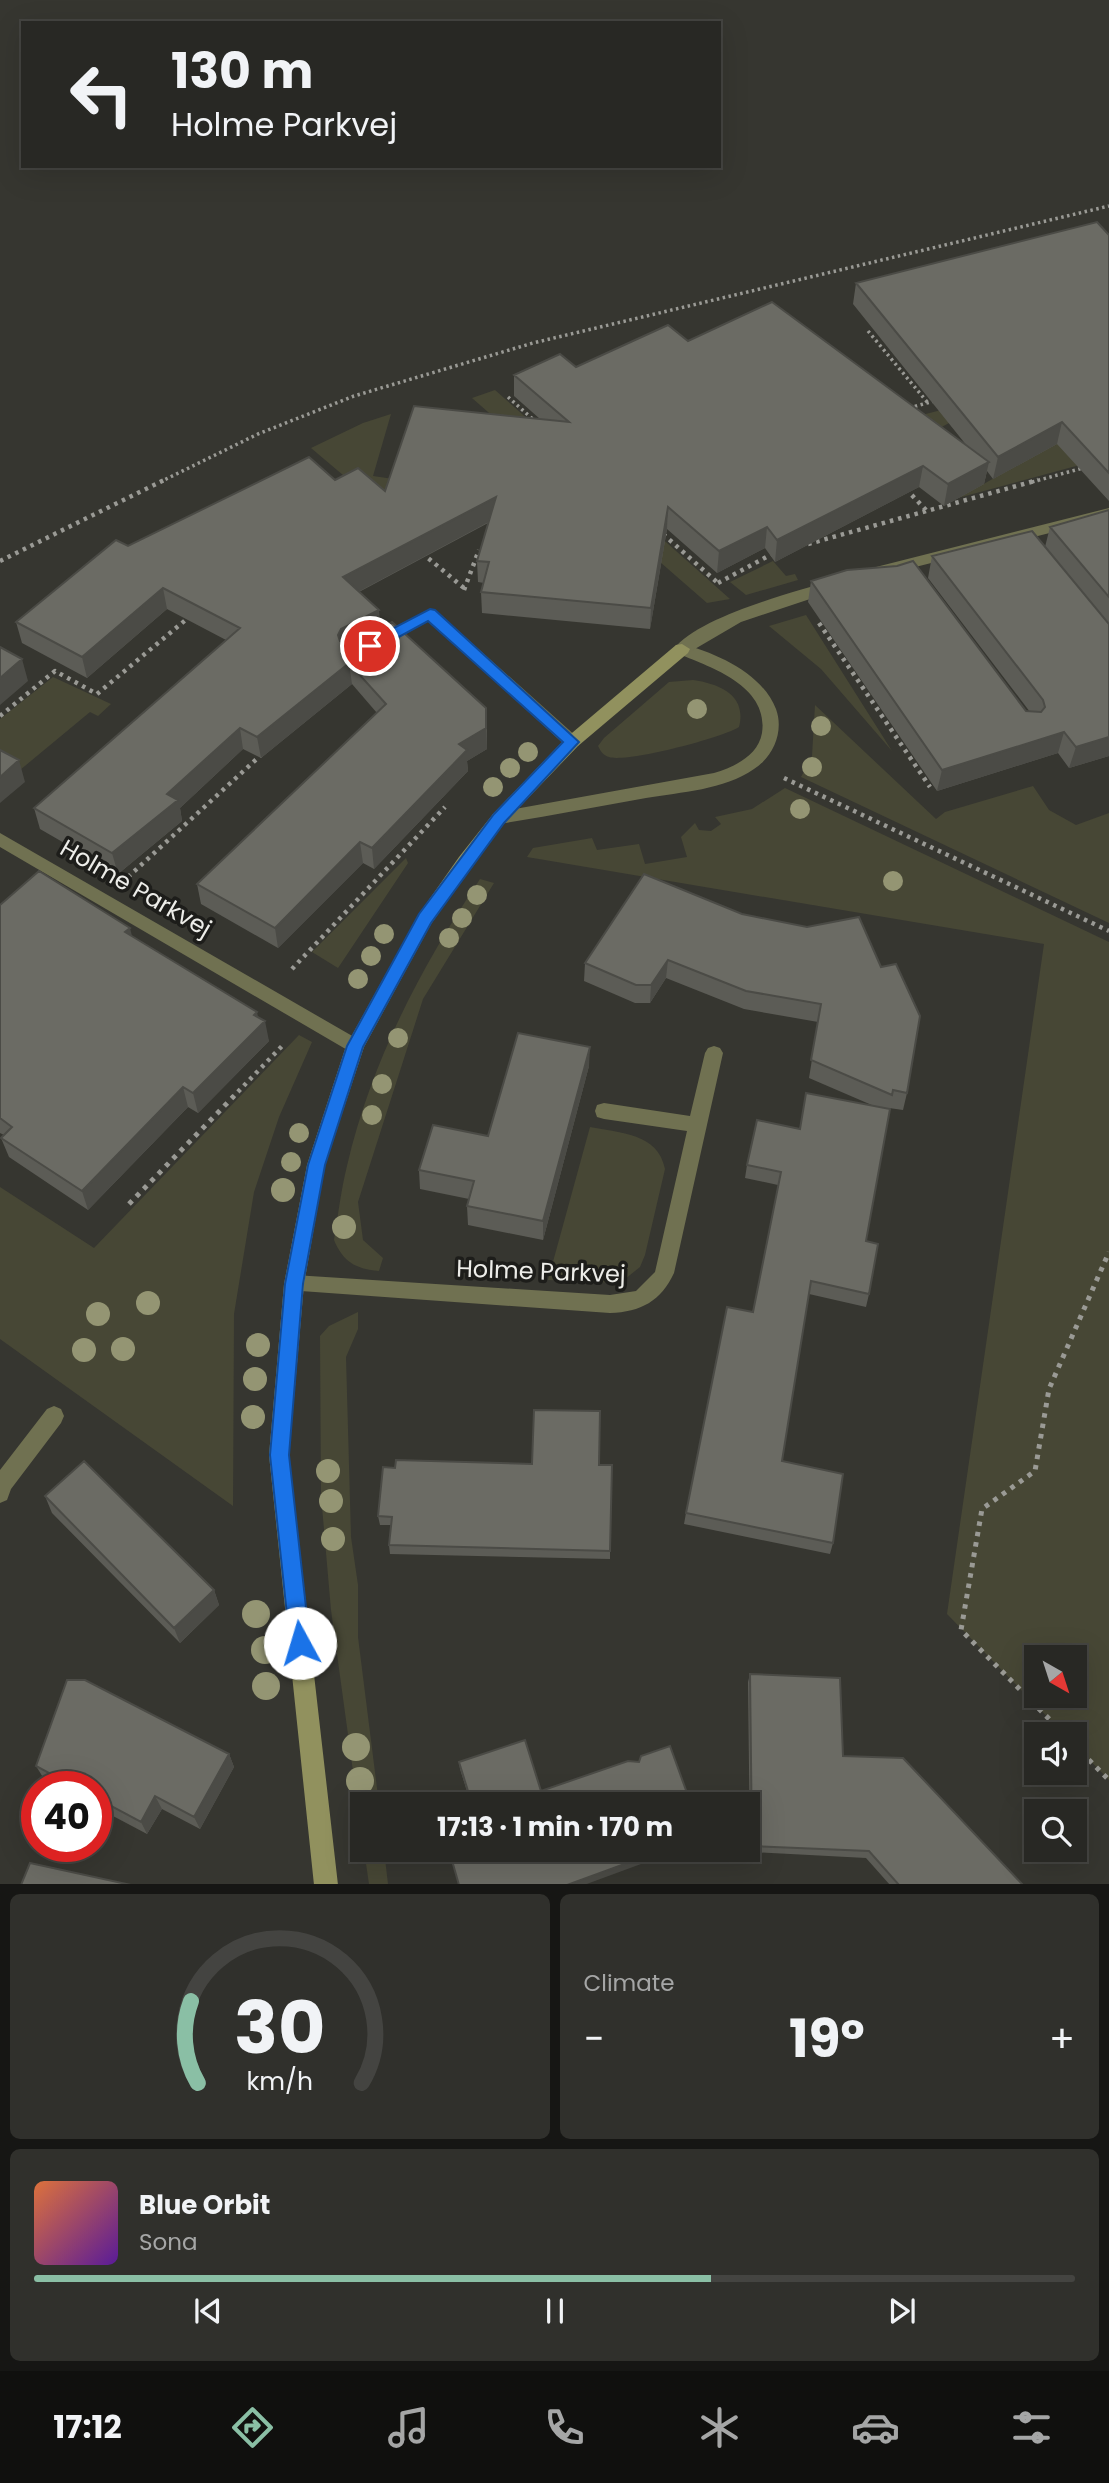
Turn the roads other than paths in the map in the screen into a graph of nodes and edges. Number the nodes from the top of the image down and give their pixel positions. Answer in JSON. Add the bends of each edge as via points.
{"nodes":[{"id":1,"x":1109,"y":513,"type":"edge"},
{"id":2,"x":682,"y":649,"type":"junction"},
{"id":3,"x":362,"y":651,"type":"edge"},
{"id":4,"x":572,"y":742,"type":"junction"},
{"id":5,"x":499,"y":818,"type":"junction"},
{"id":6,"x":0,"y":839,"type":"edge"},
{"id":7,"x":355,"y":1046,"type":"junction"},
{"id":8,"x":714,"y":1053,"type":"dead end"},
{"id":9,"x":604,"y":1111,"type":"dead end"},
{"id":10,"x":697,"y":1125,"type":"junction"},
{"id":11,"x":294,"y":1284,"type":"junction"},
{"id":12,"x":54,"y":1416,"type":"dead end"},
{"id":13,"x":0,"y":1493,"type":"edge"},
{"id":14,"x":326,"y":1884,"type":"edge"}],
"edges":[{"from":1,"to":2,"type":"street","via":[[1026,539],[801,596],[721,623]]},
{"from":2,"to":4,"type":"street"},
{"from":2,"to":5,"type":"street","via":[[737,675],[770,711],[771,731],[765,749],[752,763],[703,782]]},
{"from":3,"to":4,"type":"street","via":[[430,614]]},
{"from":4,"to":5,"type":"street"},
{"from":5,"to":7,"type":"street","via":[[425,919]]},
{"from":6,"to":7,"type":"street","name":"Holme Parkvej"},
{"from":7,"to":11,"type":"street","via":[[316,1165]]},
{"from":8,"to":10,"type":"street","name":"Holme Parkvej"},
{"from":9,"to":10,"type":"street"},
{"from":10,"to":11,"type":"street","name":"Holme Parkvej","via":[[664,1273],[658,1287],[645,1298],[610,1304]]},
{"from":11,"to":14,"type":"street","via":[[279,1455]]},
{"from":12,"to":13,"type":"street","via":[[1,1485]]}]}
